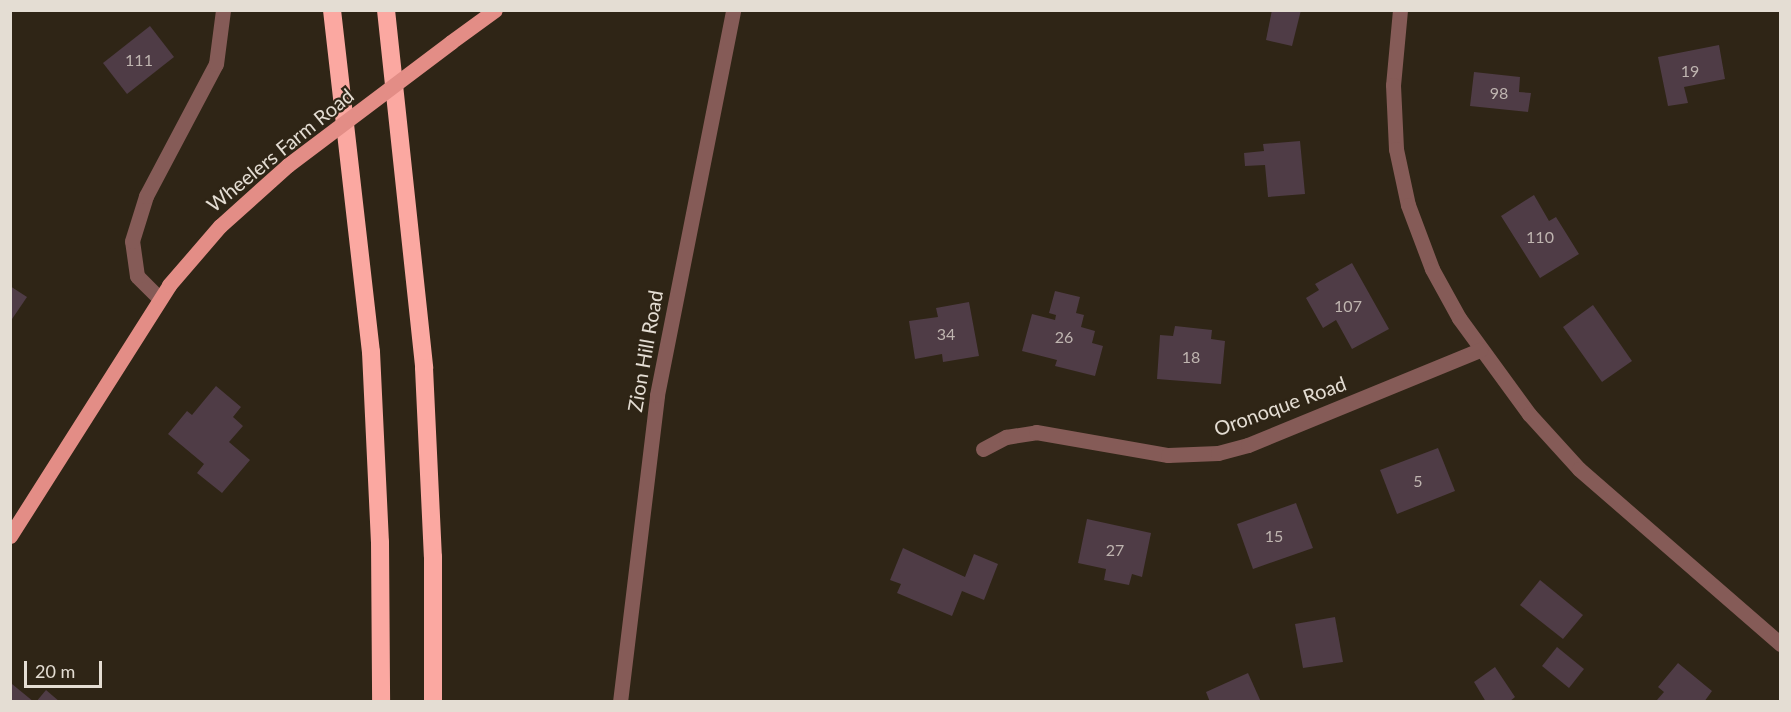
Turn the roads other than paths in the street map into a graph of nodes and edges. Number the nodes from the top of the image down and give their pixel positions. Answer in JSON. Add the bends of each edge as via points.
{"nodes":[{"id":1,"x":223,"y":10,"type":"edge"},
{"id":2,"x":332,"y":10,"type":"edge"},
{"id":3,"x":386,"y":10,"type":"edge"},
{"id":4,"x":495,"y":10,"type":"edge"},
{"id":5,"x":733,"y":10,"type":"edge"},
{"id":6,"x":1400,"y":10,"type":"edge"},
{"id":7,"x":159,"y":298,"type":"junction"},
{"id":8,"x":1480,"y":350,"type":"junction"},
{"id":9,"x":983,"y":449,"type":"dead end"},
{"id":10,"x":10,"y":536,"type":"edge"},
{"id":11,"x":1780,"y":644,"type":"edge"},
{"id":12,"x":381,"y":702,"type":"edge"},
{"id":13,"x":434,"y":702,"type":"edge"},
{"id":14,"x":620,"y":702,"type":"edge"}],
"edges":[{"from":1,"to":7,"type":"street","via":[[216,64],[146,196],[132,241],[137,276]]},
{"from":2,"to":12,"type":"highway","via":[[370,352],[380,542]]},
{"from":3,"to":13,"type":"highway","via":[[424,368],[433,557]]},
{"from":4,"to":7,"type":"main road","name":"Wheelers Farm Road","bridge":true,"via":[[288,165],[220,226]]},
{"from":5,"to":14,"type":"street","name":"Zion Hill Road","via":[[657,395]]},
{"from":6,"to":8,"type":"street","via":[[1393,85],[1396,149],[1408,205],[1432,269]]},
{"from":7,"to":10,"type":"main road","name":"Wheelers Farm Road"},
{"from":8,"to":9,"type":"street","name":"Oronoque Road","via":[[1248,445],[1218,453],[1168,455],[1036,432],[1006,437]]},
{"from":8,"to":11,"type":"street","via":[[1579,469]]}]}
